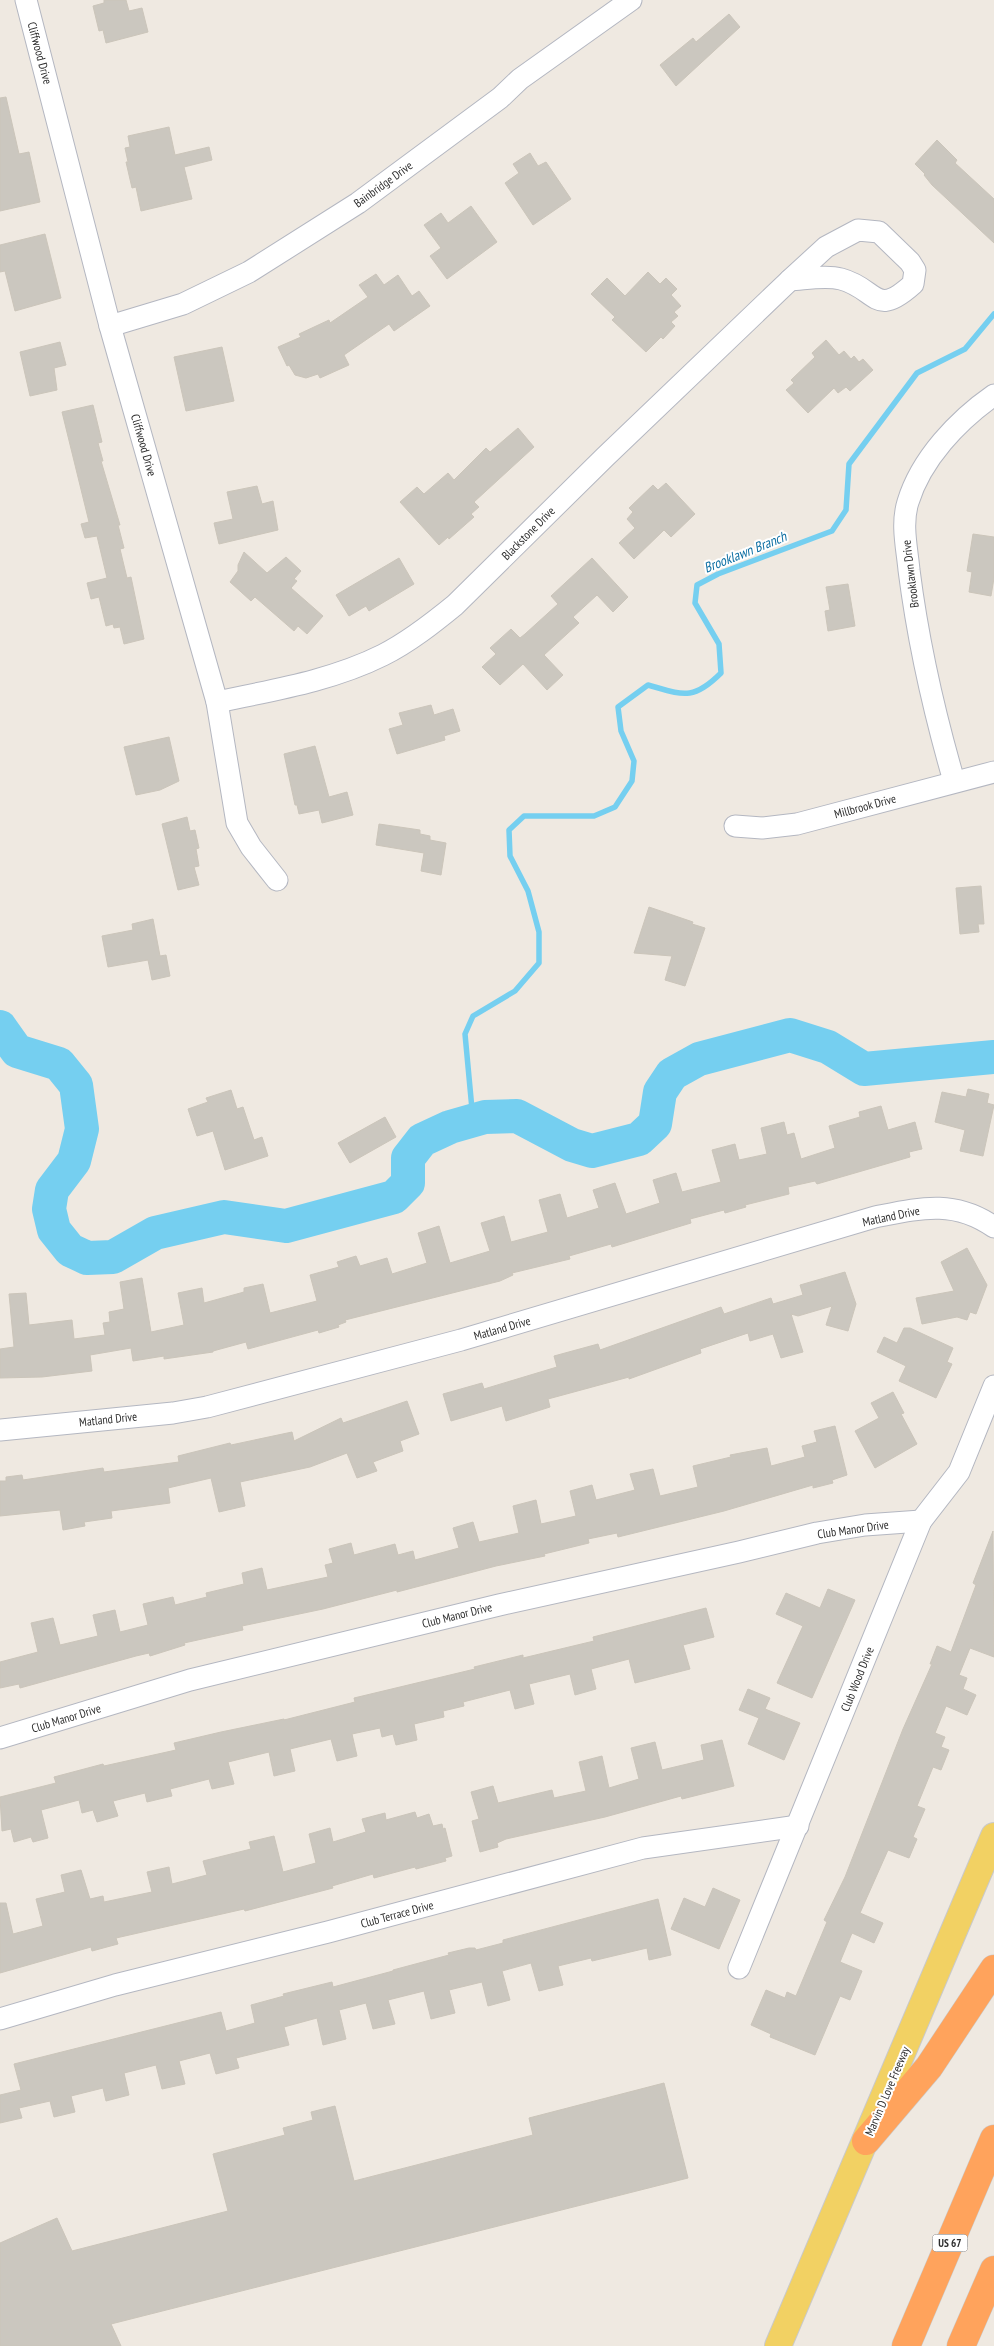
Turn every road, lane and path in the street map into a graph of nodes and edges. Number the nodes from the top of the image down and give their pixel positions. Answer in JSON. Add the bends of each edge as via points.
{"nodes":[{"id":1,"x":26,"y":0,"type":"edge"},
{"id":2,"x":631,"y":0,"type":"edge"},
{"id":3,"x":790,"y":280,"type":"junction"},
{"id":4,"x":110,"y":326,"type":"junction"},
{"id":5,"x":994,"y":395,"type":"edge"},
{"id":6,"x":217,"y":702,"type":"junction"},
{"id":7,"x":994,"y":772,"type":"edge"},
{"id":8,"x":954,"y":781,"type":"junction"},
{"id":9,"x":735,"y":826,"type":"dead end"},
{"id":10,"x":277,"y":880,"type":"dead end"},
{"id":11,"x":994,"y":1227,"type":"edge"},
{"id":12,"x":991,"y":1393,"type":"edge"},
{"id":13,"x":0,"y":1430,"type":"edge"},
{"id":14,"x":921,"y":1521,"type":"junction"},
{"id":15,"x":0,"y":1738,"type":"edge"},
{"id":16,"x":798,"y":1826,"type":"junction"},
{"id":17,"x":994,"y":1836,"type":"edge"},
{"id":18,"x":739,"y":1968,"type":"dead end"},
{"id":19,"x":994,"y":1969,"type":"edge"},
{"id":20,"x":0,"y":2019,"type":"edge"},
{"id":21,"x":994,"y":2139,"type":"edge"},
{"id":22,"x":866,"y":2140,"type":"junction"},
{"id":23,"x":994,"y":2270,"type":"edge"},
{"id":24,"x":778,"y":2346,"type":"edge"},
{"id":25,"x":906,"y":2346,"type":"edge"},
{"id":26,"x":961,"y":2346,"type":"edge"}],
"edges":[{"from":1,"to":4,"type":"street","name":"Cliffwood Drive"},
{"from":2,"to":4,"type":"street","name":"Bainbridge Drive","via":[[520,79],[500,98],[358,203],[249,272],[183,304]]},
{"from":3,"to":3,"type":"street","name":"Blackstone Drive","via":[[826,247],[858,230],[879,232],[915,270],[913,284],[897,298],[884,301],[840,279]]},
{"from":3,"to":6,"type":"street","name":"Blackstone Drive","via":[[431,624],[383,655],[317,680]]},
{"from":4,"to":6,"type":"street","name":"Cliffwood Drive"},
{"from":5,"to":8,"type":"street","name":"Brooklawn Drive","via":[[960,422],[932,457],[908,502],[904,521],[915,615]]},
{"from":6,"to":10,"type":"street","name":"Cliffwood Drive","via":[[237,823]]},
{"from":7,"to":8,"type":"street","name":"Millbrook Drive"},
{"from":8,"to":9,"type":"street","name":"Millbrook Drive","via":[[797,824],[762,828]]},
{"from":11,"to":13,"type":"street","name":"Matland Drive","via":[[979,1216],[959,1209],[937,1207],[875,1217],[461,1340],[207,1407]]},
{"from":12,"to":14,"type":"street","name":"Club Wood Drive","via":[[959,1472]]},
{"from":14,"to":15,"type":"street","name":"Club Manor Drive","via":[[865,1524],[817,1533],[499,1605],[190,1680]]},
{"from":14,"to":16,"type":"street","name":"Club Wood Drive"},
{"from":16,"to":18,"type":"street","name":"Club Wood Drive"},
{"from":16,"to":20,"type":"street","name":"Club Terrace Drive","via":[[644,1848],[115,1985]]},
{"from":17,"to":22,"type":"main road","name":"Marvin D Love Freeway"},
{"from":19,"to":22,"type":"highway","via":[[929,2067]]},
{"from":21,"to":25,"type":"highway","number":"US 67"},
{"from":22,"to":24,"type":"main road","name":"Marvin D Love Freeway"},
{"from":23,"to":26,"type":"highway"}]}
